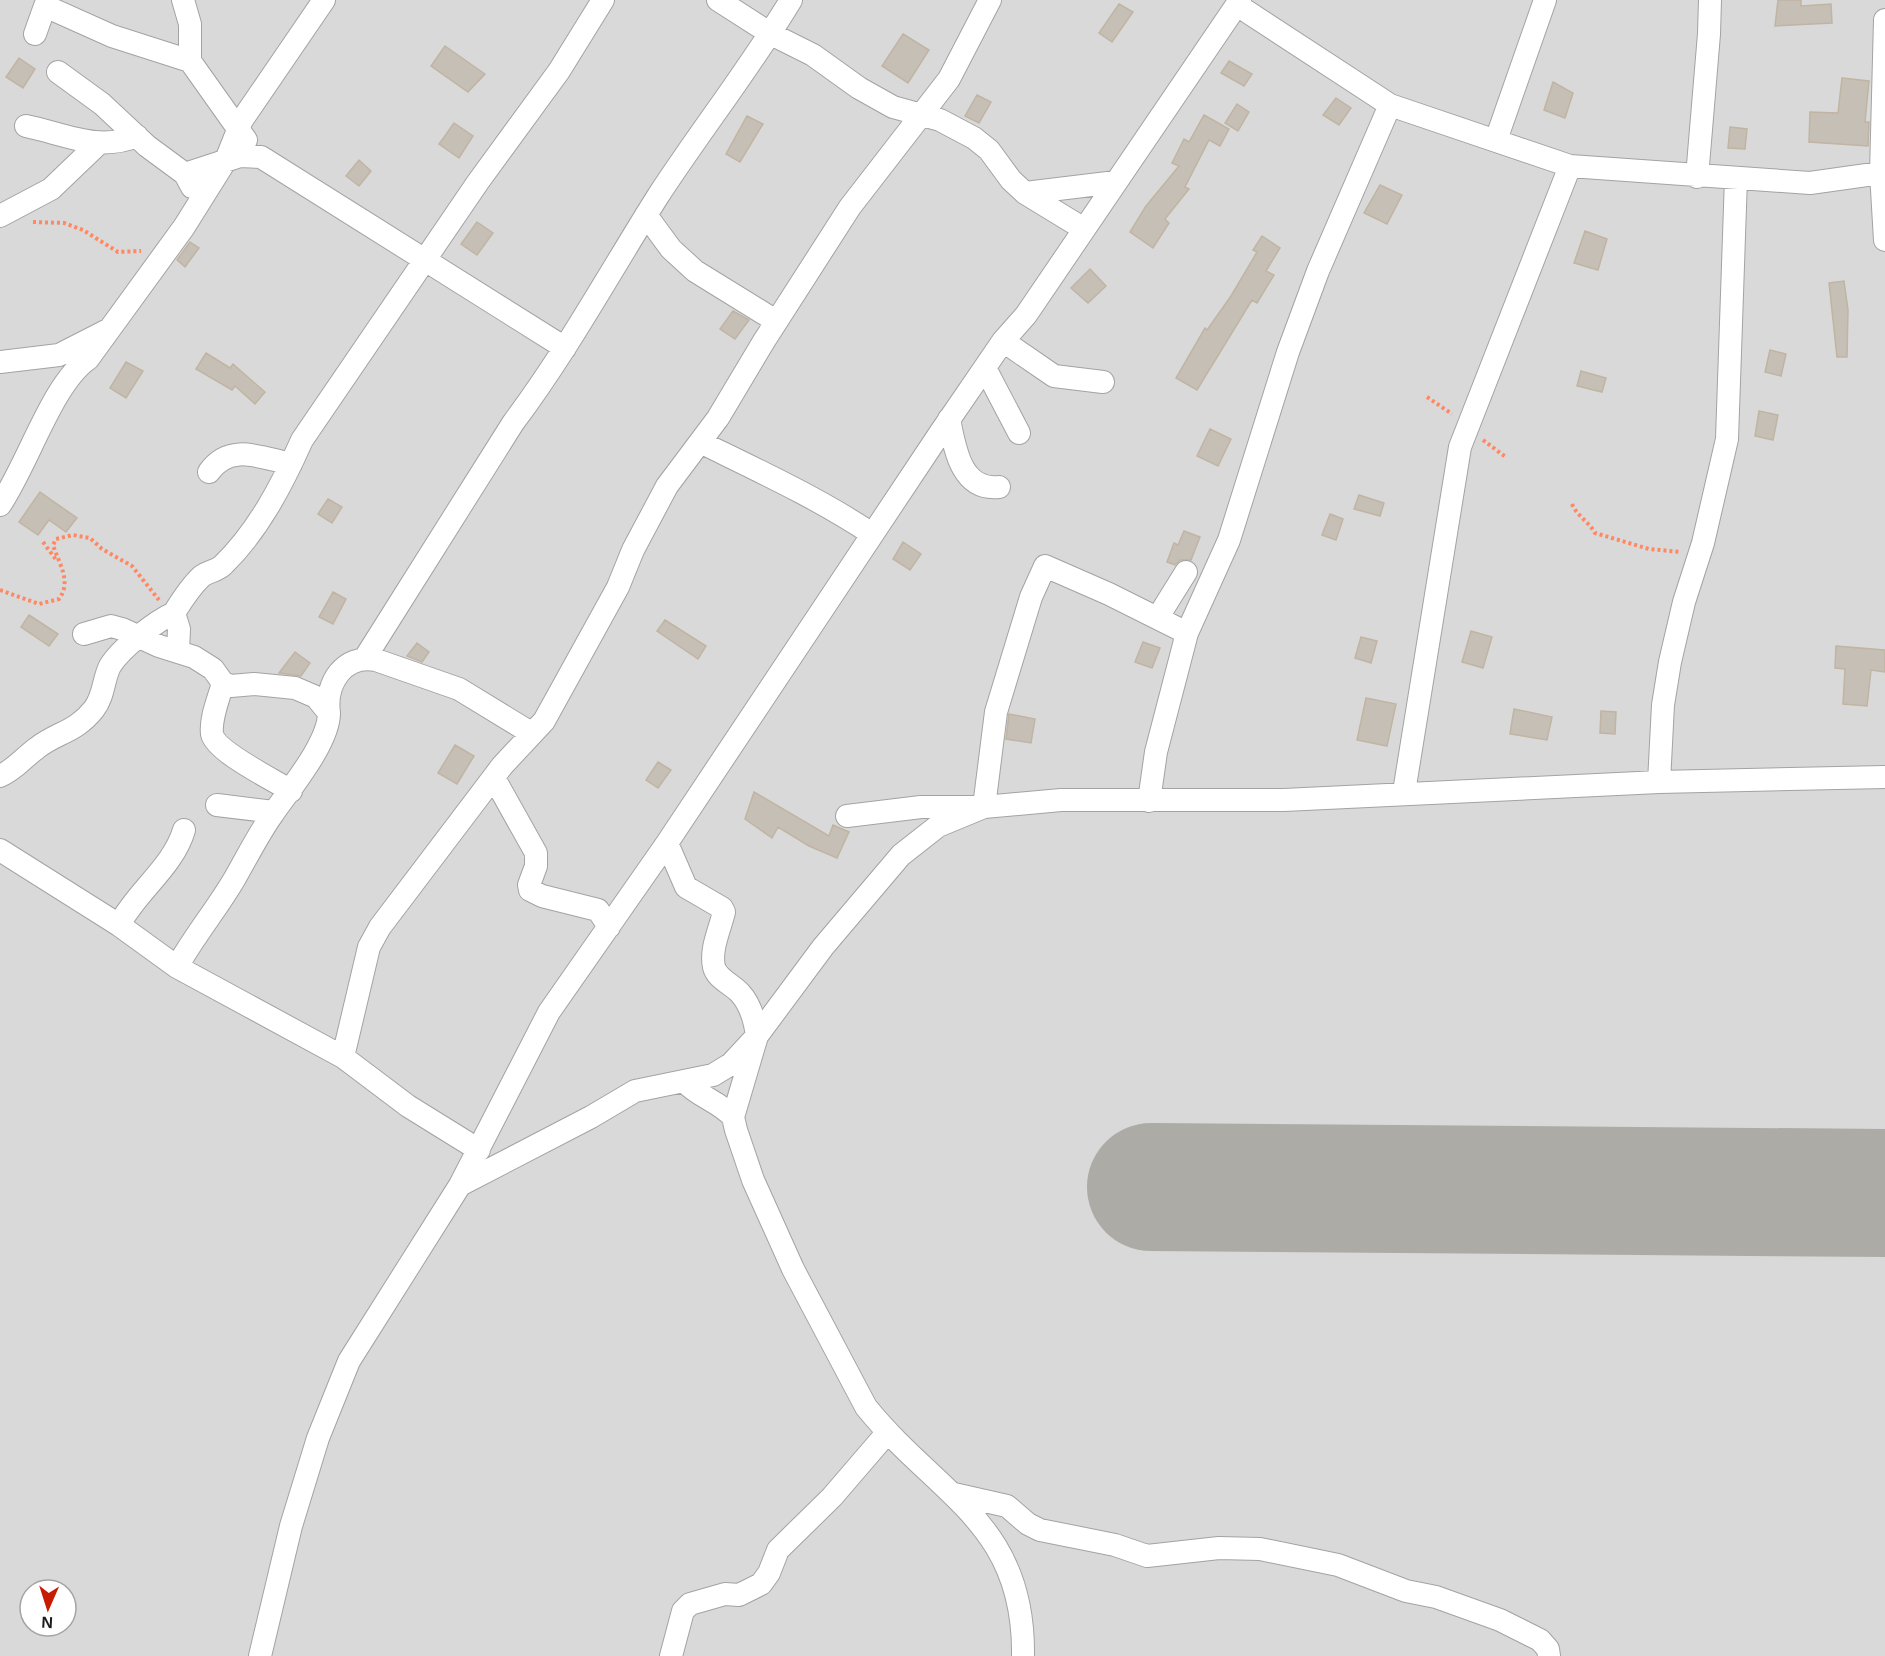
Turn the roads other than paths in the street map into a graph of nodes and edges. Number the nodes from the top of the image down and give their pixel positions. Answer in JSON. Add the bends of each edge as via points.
{"nodes":[{"id":1,"x":324,"y":0,"type":"edge"},
{"id":2,"x":603,"y":0,"type":"edge"},
{"id":3,"x":718,"y":0,"type":"edge"},
{"id":4,"x":791,"y":0,"type":"edge"},
{"id":5,"x":990,"y":0,"type":"edge"},
{"id":6,"x":1545,"y":0,"type":"edge"},
{"id":7,"x":1710,"y":0,"type":"edge"},
{"id":8,"x":46,"y":2,"type":"edge"},
{"id":9,"x":188,"y":3,"type":"edge"},
{"id":10,"x":1239,"y":3,"type":"edge"},
{"id":11,"x":1885,"y":20,"type":"edge"},
{"id":12,"x":35,"y":34,"type":"dead end"},
{"id":13,"x":771,"y":34,"type":"junction"},
{"id":14,"x":190,"y":61,"type":"junction"},
{"id":15,"x":58,"y":72,"type":"dead end"},
{"id":16,"x":1390,"y":105,"type":"junction"},
{"id":17,"x":921,"y":116,"type":"junction"},
{"id":18,"x":26,"y":126,"type":"dead end"},
{"id":19,"x":238,"y":131,"type":"junction"},
{"id":20,"x":137,"y":136,"type":"junction"},
{"id":21,"x":1496,"y":140,"type":"junction"},
{"id":22,"x":98,"y":144,"type":"junction"},
{"id":23,"x":261,"y":157,"type":"junction"},
{"id":24,"x":226,"y":160,"type":"junction"},
{"id":25,"x":1570,"y":166,"type":"junction"},
{"id":26,"x":1883,"y":172,"type":"edge"},
{"id":27,"x":185,"y":174,"type":"junction"},
{"id":28,"x":1697,"y":177,"type":"junction"},
{"id":29,"x":1736,"y":178,"type":"junction"},
{"id":30,"x":1116,"y":182,"type":"junction"},
{"id":31,"x":1025,"y":193,"type":"junction"},
{"id":32,"x":200,"y":201,"type":"junction"},
{"id":33,"x":5,"y":213,"type":"edge"},
{"id":34,"x":646,"y":215,"type":"junction"},
{"id":35,"x":1084,"y":229,"type":"junction"},
{"id":36,"x":1885,"y":240,"type":"edge"},
{"id":37,"x":424,"y":262,"type":"junction"},
{"id":38,"x":776,"y":321,"type":"junction"},
{"id":39,"x":107,"y":330,"type":"junction"},
{"id":40,"x":1003,"y":341,"type":"junction"},
{"id":41,"x":565,"y":348,"type":"junction"},
{"id":42,"x":1,"y":361,"type":"edge"},
{"id":43,"x":985,"y":368,"type":"junction"},
{"id":44,"x":1103,"y":382,"type":"dead end"},
{"id":45,"x":949,"y":419,"type":"junction"},
{"id":46,"x":1019,"y":433,"type":"dead end"},
{"id":47,"x":700,"y":442,"type":"junction"},
{"id":48,"x":291,"y":464,"type":"junction"},
{"id":49,"x":208,"y":472,"type":"dead end"},
{"id":50,"x":7,"y":481,"type":"edge"},
{"id":51,"x":999,"y":487,"type":"dead end"},
{"id":52,"x":0,"y":505,"type":"edge"},
{"id":53,"x":872,"y":534,"type":"junction"},
{"id":54,"x":1186,"y":572,"type":"dead end"},
{"id":55,"x":174,"y":613,"type":"junction"},
{"id":56,"x":1158,"y":617,"type":"junction"},
{"id":57,"x":1187,"y":633,"type":"junction"},
{"id":58,"x":84,"y":634,"type":"dead end"},
{"id":59,"x":139,"y":638,"type":"junction"},
{"id":60,"x":178,"y":651,"type":"junction"},
{"id":61,"x":365,"y":658,"type":"junction"},
{"id":62,"x":223,"y":683,"type":"junction"},
{"id":63,"x":329,"y":713,"type":"junction"},
{"id":64,"x":531,"y":733,"type":"junction"},
{"id":65,"x":0,"y":776,"type":"edge"},
{"id":66,"x":1885,"y":777,"type":"edge"},
{"id":67,"x":494,"y":778,"type":"junction"},
{"id":68,"x":1659,"y":782,"type":"junction"},
{"id":69,"x":291,"y":790,"type":"junction"},
{"id":70,"x":1404,"y":792,"type":"junction"},
{"id":71,"x":1149,"y":801,"type":"junction"},
{"id":72,"x":217,"y":805,"type":"dead end"},
{"id":73,"x":984,"y":807,"type":"junction"},
{"id":74,"x":274,"y":812,"type":"junction"},
{"id":75,"x":847,"y":816,"type":"dead end"},
{"id":76,"x":184,"y":830,"type":"dead end"},
{"id":77,"x":0,"y":850,"type":"edge"},
{"id":78,"x":668,"y":855,"type":"junction"},
{"id":79,"x":119,"y":925,"type":"junction"},
{"id":80,"x":609,"y":927,"type":"junction"},
{"id":81,"x":177,"y":967,"type":"junction"},
{"id":82,"x":354,"y":1006,"type":"junction"},
{"id":83,"x":757,"y":1036,"type":"junction"},
{"id":84,"x":318,"y":1044,"type":"junction"},
{"id":85,"x":343,"y":1057,"type":"junction"},
{"id":86,"x":684,"y":1081,"type":"junction"},
{"id":87,"x":733,"y":1117,"type":"junction"},
{"id":88,"x":479,"y":1150,"type":"junction"},
{"id":89,"x":460,"y":1185,"type":"junction"},
{"id":90,"x":886,"y":1433,"type":"junction"},
{"id":91,"x":954,"y":1494,"type":"junction"},
{"id":92,"x":260,"y":1656,"type":"edge"},
{"id":93,"x":671,"y":1656,"type":"edge"},
{"id":94,"x":1023,"y":1656,"type":"edge"},
{"id":95,"x":1549,"y":1656,"type":"edge"}],
"edges":[{"from":1,"to":19,"type":"street"},
{"from":2,"to":37,"type":"street","via":[[559,71]]},
{"from":3,"to":13,"type":"street"},
{"from":4,"to":13,"type":"street"},
{"from":5,"to":17,"type":"street","via":[[949,79]]},
{"from":6,"to":21,"type":"street"},
{"from":7,"to":28,"type":"street"},
{"from":8,"to":12,"type":"street"},
{"from":8,"to":14,"type":"street","via":[[112,36]]},
{"from":9,"to":14,"type":"street"},
{"from":10,"to":16,"type":"street"},
{"from":10,"to":30,"type":"street"},
{"from":11,"to":26,"type":"street"},
{"from":13,"to":17,"type":"street","via":[[813,55],[893,107]]},
{"from":13,"to":34,"type":"street"},
{"from":14,"to":19,"type":"street"},
{"from":15,"to":20,"type":"street"},
{"from":16,"to":21,"type":"street"},
{"from":16,"to":57,"type":"street","via":[[1318,271],[1288,352],[1229,540]]},
{"from":17,"to":31,"type":"street","via":[[940,120],[974,138]]},
{"from":17,"to":38,"type":"street","via":[[850,207]]},
{"from":18,"to":22,"type":"street"},
{"from":19,"to":23,"type":"street"},
{"from":19,"to":24,"type":"street"},
{"from":20,"to":22,"type":"street","via":[[119,143]]},
{"from":20,"to":27,"type":"street"},
{"from":21,"to":25,"type":"street"},
{"from":22,"to":33,"type":"street","via":[[51,189]]},
{"from":23,"to":24,"type":"street"},
{"from":23,"to":37,"type":"street"},
{"from":24,"to":27,"type":"street"},
{"from":24,"to":32,"type":"street"},
{"from":25,"to":28,"type":"street"},
{"from":25,"to":70,"type":"street","via":[[1460,447]]},
{"from":26,"to":29,"type":"street","via":[[1810,183]]},
{"from":26,"to":36,"type":"street"},
{"from":27,"to":32,"type":"street"},
{"from":28,"to":29,"type":"street"},
{"from":29,"to":68,"type":"street","via":[[1727,439],[1666,684]]},
{"from":30,"to":31,"type":"street"},
{"from":30,"to":35,"type":"street"},
{"from":31,"to":35,"type":"street"},
{"from":32,"to":39,"type":"street"},
{"from":34,"to":38,"type":"street","via":[[694,272]]},
{"from":34,"to":41,"type":"street"},
{"from":35,"to":40,"type":"street","via":[[1026,315]]},
{"from":37,"to":41,"type":"street"},
{"from":37,"to":48,"type":"street","via":[[302,440]]},
{"from":38,"to":47,"type":"street"},
{"from":39,"to":42,"type":"street","via":[[59,355]]},
{"from":39,"to":50,"type":"street","via":[[88,359],[64,382]]},
{"from":40,"to":43,"type":"street"},
{"from":40,"to":44,"type":"street","via":[[1054,376]]},
{"from":41,"to":61,"type":"street","via":[[513,423]]},
{"from":43,"to":45,"type":"street"},
{"from":43,"to":46,"type":"street"},
{"from":45,"to":51,"type":"street","via":[[954,443],[974,484]]},
{"from":45,"to":53,"type":"street"},
{"from":47,"to":53,"type":"street","via":[[776,477]]},
{"from":47,"to":64,"type":"street","via":[[655,507],[618,587],[568,679],[544,721]]},
{"from":48,"to":49,"type":"street","via":[[239,453],[215,464]]},
{"from":48,"to":55,"type":"street","via":[[272,502],[247,537],[224,565],[198,580]]},
{"from":50,"to":52,"type":"street"},
{"from":53,"to":78,"type":"street"},
{"from":54,"to":56,"type":"street"},
{"from":55,"to":59,"type":"street","via":[[159,620]]},
{"from":55,"to":60,"type":"street","via":[[179,629]]},
{"from":56,"to":57,"type":"street"},
{"from":56,"to":73,"type":"street","via":[[1050,566],[1043,568],[996,712]]},
{"from":57,"to":71,"type":"street","via":[[1168,696]]},
{"from":58,"to":59,"type":"street","via":[[111,626]]},
{"from":59,"to":60,"type":"street"},
{"from":59,"to":65,"type":"street","via":[[110,667],[104,691],[86,718],[71,731],[38,746],[18,766]]},
{"from":60,"to":62,"type":"street","via":[[206,663]]},
{"from":61,"to":63,"type":"street","via":[[338,673],[331,684]]},
{"from":61,"to":64,"type":"street","via":[[459,689]]},
{"from":62,"to":63,"type":"street","via":[[296,688],[316,697]]},
{"from":62,"to":69,"type":"street","via":[[212,724],[214,739],[226,753]]},
{"from":63,"to":69,"type":"street","via":[[325,736]]},
{"from":64,"to":67,"type":"street"},
{"from":66,"to":68,"type":"street"},
{"from":67,"to":80,"type":"street","via":[[536,853],[530,890],[598,910]]},
{"from":67,"to":82,"type":"street","via":[[380,927],[369,947]]},
{"from":68,"to":70,"type":"street"},
{"from":69,"to":74,"type":"street"},
{"from":70,"to":71,"type":"street","via":[[1284,800]]},
{"from":71,"to":73,"type":"street","via":[[1061,800]]},
{"from":72,"to":74,"type":"street"},
{"from":73,"to":75,"type":"street","via":[[921,807]]},
{"from":73,"to":83,"type":"street","via":[[938,826],[901,855],[823,947]]},
{"from":74,"to":81,"type":"street"},
{"from":76,"to":79,"type":"street","via":[[174,856],[127,910]]},
{"from":77,"to":79,"type":"street"},
{"from":78,"to":80,"type":"street"},
{"from":78,"to":83,"type":"street","via":[[686,887],[724,912],[713,950],[714,968],[748,1003]]},
{"from":79,"to":81,"type":"street"},
{"from":80,"to":88,"type":"street","via":[[549,1012]]},
{"from":81,"to":84,"type":"street"},
{"from":82,"to":84,"type":"street"},
{"from":82,"to":85,"type":"street"},
{"from":83,"to":86,"type":"street","via":[[731,1064],[713,1075]]},
{"from":83,"to":87,"type":"street"},
{"from":84,"to":85,"type":"street"},
{"from":85,"to":88,"type":"street","via":[[408,1106]]},
{"from":86,"to":87,"type":"street","via":[[695,1093],[724,1107]]},
{"from":86,"to":89,"type":"street","via":[[635,1091]]},
{"from":87,"to":90,"type":"street","via":[[753,1180],[793,1269],[850,1380]]},
{"from":88,"to":89,"type":"street"},
{"from":89,"to":92,"type":"street","via":[[349,1361],[318,1438],[298,1504]]},
{"from":90,"to":91,"type":"street"},
{"from":90,"to":93,"type":"street","via":[[832,1497],[778,1550],[761,1584],[739,1594],[690,1604],[683,1611]]},
{"from":91,"to":94,"type":"street","via":[[998,1547],[1013,1578],[1020,1608]]},
{"from":91,"to":95,"type":"street","via":[[1007,1506],[1040,1530],[1115,1545],[1147,1556],[1219,1548],[1260,1549],[1338,1565],[1500,1620],[1540,1640]]}]}
